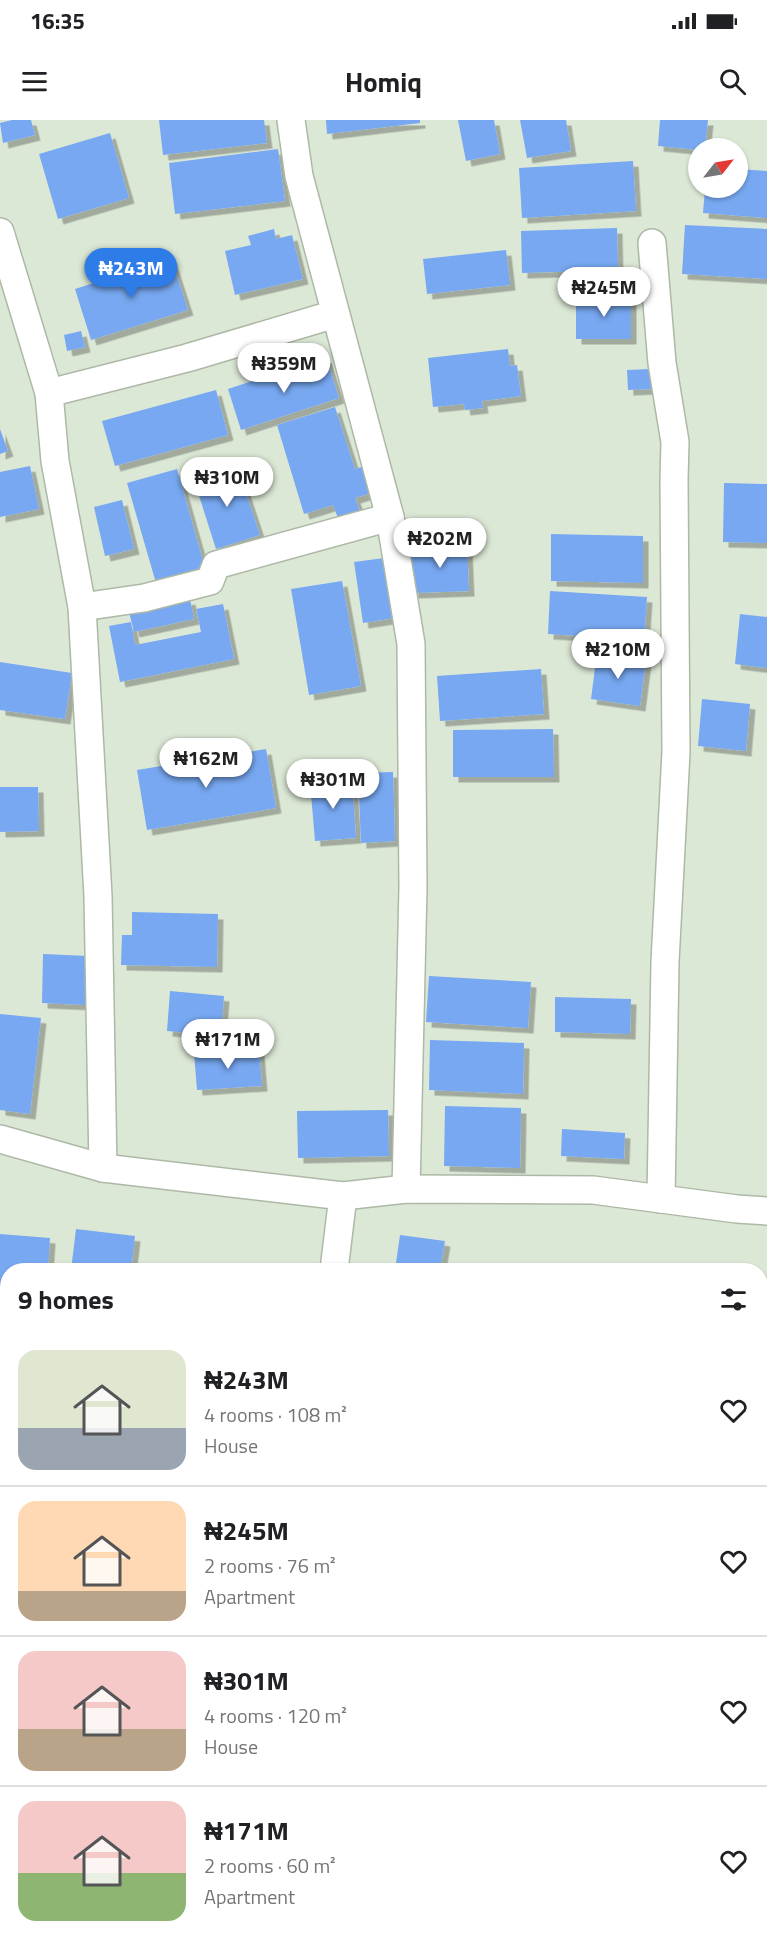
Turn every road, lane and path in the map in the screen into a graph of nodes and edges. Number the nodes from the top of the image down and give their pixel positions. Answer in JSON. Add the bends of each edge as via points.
{"nodes":[{"id":1,"x":291,"y":120,"type":"edge"},
{"id":2,"x":0,"y":232,"type":"edge"},
{"id":3,"x":652,"y":243,"type":"dead end"},
{"id":4,"x":335,"y":314,"type":"junction"},
{"id":5,"x":49,"y":393,"type":"junction"},
{"id":6,"x":390,"y":517,"type":"junction"},
{"id":7,"x":82,"y":607,"type":"junction"},
{"id":8,"x":0,"y":1139,"type":"edge"},
{"id":9,"x":103,"y":1168,"type":"junction"},
{"id":10,"x":406,"y":1189,"type":"junction"},
{"id":11,"x":343,"y":1196,"type":"junction"},
{"id":12,"x":661,"y":1199,"type":"junction"},
{"id":13,"x":767,"y":1211,"type":"edge"},
{"id":14,"x":335,"y":1263,"type":"edge"}],
"edges":[{"from":1,"to":4,"type":"street","via":[[299,176]]},
{"from":2,"to":5,"type":"street"},
{"from":3,"to":12,"type":"street","via":[[662,363],[675,442],[676,752],[665,962]]},
{"from":4,"to":5,"type":"street","via":[[187,358]]},
{"from":4,"to":6,"type":"street"},
{"from":5,"to":7,"type":"street","via":[[55,461]]},
{"from":6,"to":7,"type":"street","via":[[216,565],[210,581],[144,598]]},
{"from":6,"to":10,"type":"street","via":[[411,644],[413,887]]},
{"from":7,"to":9,"type":"street","via":[[98,896]]},
{"from":8,"to":9,"type":"street"},
{"from":9,"to":11,"type":"street"},
{"from":10,"to":11,"type":"street"},
{"from":10,"to":12,"type":"street","via":[[592,1190]]},
{"from":11,"to":14,"type":"street"},
{"from":12,"to":13,"type":"street"}]}
